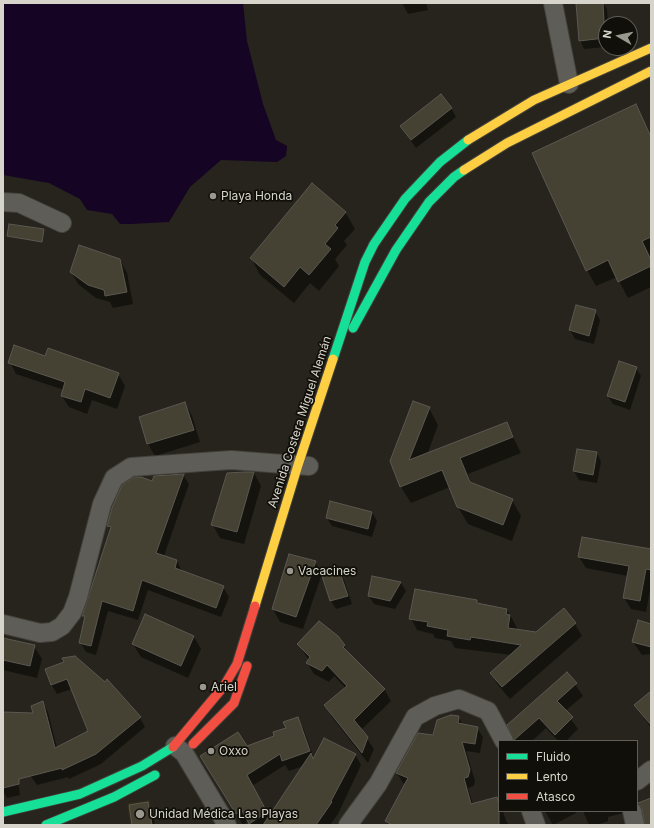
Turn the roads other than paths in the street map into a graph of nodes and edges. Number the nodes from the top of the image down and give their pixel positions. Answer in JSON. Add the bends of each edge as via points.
{"nodes":[{"id":1,"x":553,"y":3,"type":"edge"},
{"id":2,"x":651,"y":48,"type":"edge"},
{"id":3,"x":651,"y":71,"type":"edge"},
{"id":4,"x":570,"y":84,"type":"junction"},
{"id":5,"x":3,"y":202,"type":"edge"},
{"id":6,"x":62,"y":223,"type":"dead end"},
{"id":7,"x":322,"y":421,"type":"dead end"},
{"id":8,"x":306,"y":466,"type":"junction"},
{"id":9,"x":3,"y":624,"type":"edge"},
{"id":10,"x":249,"y":659,"type":"dead end"},
{"id":11,"x":503,"y":740,"type":"edge"},
{"id":12,"x":179,"y":752,"type":"junction"},
{"id":13,"x":163,"y":770,"type":"dead end"},
{"id":14,"x":651,"y":770,"type":"edge"},
{"id":15,"x":638,"y":780,"type":"edge"},
{"id":16,"x":3,"y":812,"type":"edge"},
{"id":17,"x":531,"y":812,"type":"edge"},
{"id":18,"x":632,"y":812,"type":"edge"},
{"id":19,"x":46,"y":825,"type":"edge"},
{"id":20,"x":227,"y":825,"type":"edge"},
{"id":21,"x":348,"y":825,"type":"edge"},
{"id":22,"x":536,"y":825,"type":"edge"},
{"id":23,"x":635,"y":825,"type":"edge"}],
"edges":[{"from":1,"to":4,"type":"street"},
{"from":2,"to":4,"type":"main road","name":"Avenida Costera Miguel Alemán"},
{"from":3,"to":7,"type":"main road","name":"Avenida Costera Miguel Alemán","via":[[507,143],[454,177],[429,202],[396,250],[347,340]]},
{"from":4,"to":8,"type":"main road","name":"Avenida Costera Miguel Alemán","via":[[534,100],[469,140],[440,162],[405,199],[374,244],[365,262]]},
{"from":5,"to":6,"type":"street","via":[[19,202]]},
{"from":8,"to":9,"type":"street","via":[[232,460],[131,467],[114,478],[102,504],[78,597],[72,613],[62,626],[52,632],[40,633]]},
{"from":8,"to":12,"type":"main road","name":"Avenida Costera Miguel Alemán","via":[[237,664]]},
{"from":10,"to":12,"type":"main road","name":"Avenida Costera Miguel Alemán","via":[[234,703]]},
{"from":11,"to":21,"type":"street","via":[[488,711],[459,699],[435,706],[415,717],[378,784]]},
{"from":12,"to":16,"type":"main road","name":"Avenida Costera Miguel Alemán","via":[[80,794]]},
{"from":12,"to":20,"type":"street"},
{"from":13,"to":19,"type":"main road","via":[[114,797]]},
{"from":14,"to":15,"type":"street"},
{"from":17,"to":22,"type":"street"},
{"from":18,"to":23,"type":"street"}]}
